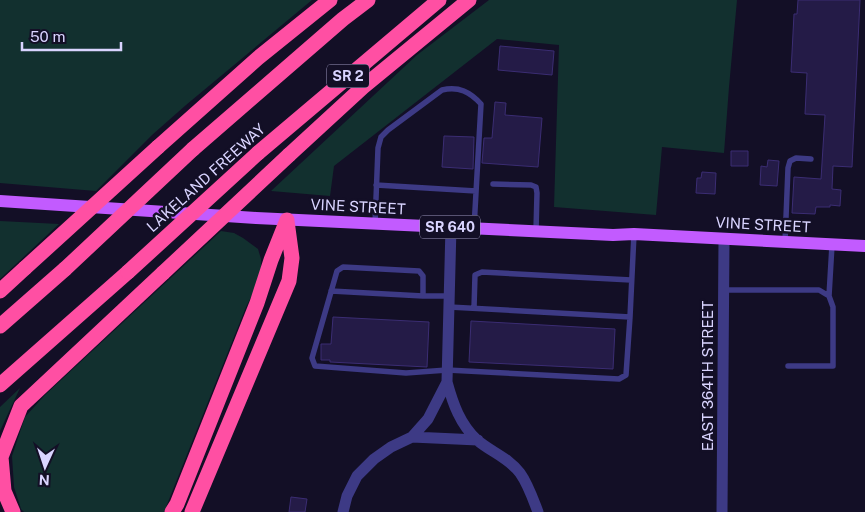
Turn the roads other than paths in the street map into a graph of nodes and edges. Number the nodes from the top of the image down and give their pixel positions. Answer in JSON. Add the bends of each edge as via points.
{"nodes":[{"id":1,"x":330,"y":0,"type":"edge"},
{"id":2,"x":368,"y":0,"type":"edge"},
{"id":3,"x":439,"y":0,"type":"edge"},
{"id":4,"x":469,"y":0,"type":"edge"},
{"id":5,"x":811,"y":159,"type":"dead end"},
{"id":6,"x":493,"y":184,"type":"dead end"},
{"id":7,"x":376,"y":185,"type":"junction"},
{"id":8,"x":476,"y":192,"type":"junction"},
{"id":9,"x":0,"y":201,"type":"edge"},
{"id":10,"x":287,"y":220,"type":"junction"},
{"id":11,"x":375,"y":224,"type":"junction"},
{"id":12,"x":451,"y":227,"type":"junction"},
{"id":13,"x":474,"y":228,"type":"junction"},
{"id":14,"x":536,"y":231,"type":"junction"},
{"id":15,"x":634,"y":234,"type":"junction"},
{"id":16,"x":724,"y":239,"type":"junction"},
{"id":17,"x":785,"y":242,"type":"junction"},
{"id":18,"x":832,"y":245,"type":"junction"},
{"id":19,"x":865,"y":246,"type":"edge"},
{"id":20,"x":631,"y":280,"type":"junction"},
{"id":21,"x":723,"y":290,"type":"junction"},
{"id":22,"x":0,"y":291,"type":"edge"},
{"id":23,"x":331,"y":291,"type":"junction"},
{"id":24,"x":423,"y":296,"type":"junction"},
{"id":25,"x":829,"y":296,"type":"junction"},
{"id":26,"x":449,"y":301,"type":"junction"},
{"id":27,"x":474,"y":308,"type":"junction"},
{"id":28,"x":630,"y":317,"type":"junction"},
{"id":29,"x":0,"y":326,"type":"edge"},
{"id":30,"x":788,"y":366,"type":"dead end"},
{"id":31,"x":447,"y":370,"type":"junction"},
{"id":32,"x":447,"y":382,"type":"junction"},
{"id":33,"x":0,"y":385,"type":"edge"},
{"id":34,"x":412,"y":438,"type":"junction"},
{"id":35,"x":478,"y":440,"type":"junction"},
{"id":36,"x":13,"y":512,"type":"edge"},
{"id":37,"x":172,"y":512,"type":"edge"},
{"id":38,"x":192,"y":512,"type":"edge"},
{"id":39,"x":343,"y":512,"type":"edge"},
{"id":40,"x":538,"y":512,"type":"edge"},
{"id":41,"x":722,"y":512,"type":"edge"}],
"edges":[{"from":1,"to":22,"type":"highway","bridge":true,"via":[[258,58]]},
{"from":2,"to":29,"type":"highway","name":"LAKELAND FREEWAY","bridge":true,"via":[[193,149]]},
{"from":3,"to":33,"type":"highway","name":"LAKELAND FREEWAY","number":"SR 2","bridge":true,"via":[[258,153]]},
{"from":4,"to":36,"type":"highway","bridge":true,"via":[[363,87],[21,406],[1,457],[4,490]]},
{"from":5,"to":17,"type":"lane","via":[[790,161]]},
{"from":6,"to":14,"type":"lane","via":[[536,187]]},
{"from":7,"to":8,"type":"lane"},
{"from":7,"to":8,"type":"lane","via":[[381,137],[442,90],[451,88],[468,93],[481,104]]},
{"from":7,"to":11,"type":"lane"},
{"from":8,"to":13,"type":"lane"},
{"from":9,"to":10,"type":"main road","name":"VINE STREET","number":"SR 640"},
{"from":10,"to":11,"type":"main road","name":"VINE STREET","number":"SR 640"},
{"from":10,"to":37,"type":"highway","via":[[257,303]]},
{"from":10,"to":38,"type":"highway","via":[[292,258],[289,281]]},
{"from":11,"to":12,"type":"main road","name":"VINE STREET","number":"SR 640"},
{"from":12,"to":13,"type":"main road","name":"VINE STREET","number":"SR 640"},
{"from":12,"to":26,"type":"street"},
{"from":13,"to":14,"type":"main road","name":"VINE STREET","number":"SR 640"},
{"from":14,"to":15,"type":"main road","name":"VINE STREET","number":"SR 640"},
{"from":15,"to":16,"type":"main road","name":"VINE STREET","number":"SR 640"},
{"from":15,"to":20,"type":"lane"},
{"from":16,"to":17,"type":"main road","name":"VINE STREET","number":"SR 640"},
{"from":16,"to":21,"type":"street","name":"EAST 364TH STREET"},
{"from":17,"to":18,"type":"main road","name":"VINE STREET","number":"SR 640"},
{"from":18,"to":19,"type":"main road","name":"VINE STREET","number":"SR 640"},
{"from":18,"to":25,"type":"lane"},
{"from":20,"to":27,"type":"lane","via":[[482,272],[475,275]]},
{"from":20,"to":28,"type":"lane"},
{"from":21,"to":25,"type":"lane","via":[[819,290]]},
{"from":21,"to":41,"type":"street","name":"EAST 364TH STREET"},
{"from":23,"to":24,"type":"lane"},
{"from":23,"to":24,"type":"lane","via":[[337,270],[343,267],[419,271],[424,276]]},
{"from":23,"to":31,"type":"lane","via":[[312,358],[315,366],[406,373]]},
{"from":24,"to":26,"type":"lane"},
{"from":25,"to":30,"type":"lane","via":[[833,307],[833,366]]},
{"from":26,"to":27,"type":"lane"},
{"from":26,"to":31,"type":"street"},
{"from":27,"to":28,"type":"lane"},
{"from":28,"to":31,"type":"lane","via":[[626,375],[619,379]]},
{"from":31,"to":32,"type":"street"},
{"from":32,"to":34,"type":"street","via":[[428,419]]},
{"from":32,"to":35,"type":"street","via":[[463,424]]},
{"from":34,"to":35,"type":"street"},
{"from":34,"to":39,"type":"street","via":[[391,447],[357,476]]},
{"from":35,"to":40,"type":"street","via":[[520,473]]}]}
